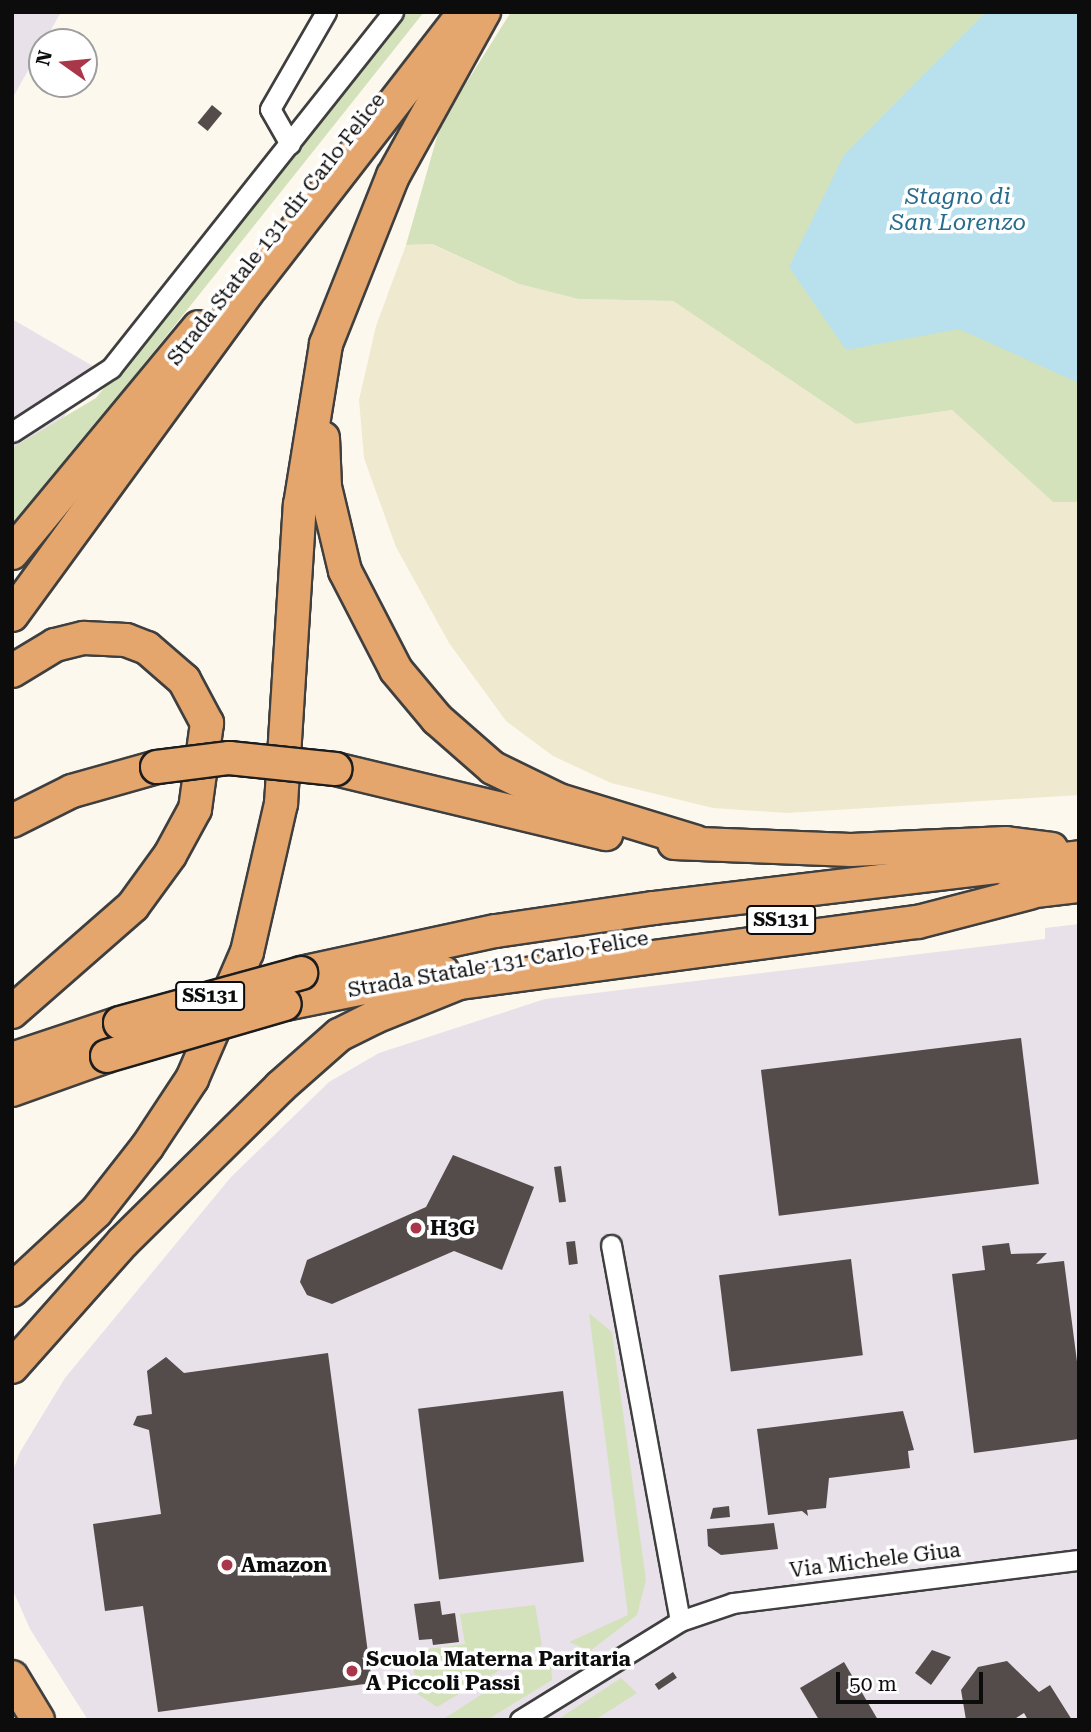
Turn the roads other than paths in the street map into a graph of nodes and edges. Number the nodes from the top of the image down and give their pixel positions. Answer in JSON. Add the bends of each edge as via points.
{"nodes":[{"id":1,"x":326,"y":12,"type":"edge"},
{"id":2,"x":393,"y":12,"type":"edge"},
{"id":3,"x":447,"y":12,"type":"edge"},
{"id":4,"x":465,"y":12,"type":"edge"},
{"id":5,"x":484,"y":12,"type":"edge"},
{"id":6,"x":290,"y":144,"type":"junction"},
{"id":7,"x":360,"y":255,"type":"junction"},
{"id":8,"x":12,"y":432,"type":"edge"},
{"id":9,"x":105,"y":445,"type":"junction"},
{"id":10,"x":12,"y":553,"type":"edge"},
{"id":11,"x":12,"y":606,"type":"edge"},
{"id":12,"x":12,"y":615,"type":"edge"},
{"id":13,"x":12,"y":671,"type":"edge"},
{"id":14,"x":12,"y":821,"type":"edge"},
{"id":15,"x":696,"y":842,"type":"junction"},
{"id":16,"x":1079,"y":855,"type":"edge"},
{"id":17,"x":1079,"y":886,"type":"edge"},
{"id":18,"x":1029,"y":892,"type":"junction"},
{"id":19,"x":12,"y":1012,"type":"edge"},
{"id":20,"x":12,"y":1059,"type":"edge"},
{"id":21,"x":12,"y":1090,"type":"edge"},
{"id":22,"x":611,"y":1245,"type":"dead end"},
{"id":23,"x":12,"y":1290,"type":"edge"},
{"id":24,"x":12,"y":1367,"type":"edge"},
{"id":25,"x":1079,"y":1560,"type":"edge"},
{"id":26,"x":680,"y":1621,"type":"junction"},
{"id":27,"x":12,"y":1677,"type":"edge"},
{"id":28,"x":12,"y":1713,"type":"edge"},
{"id":29,"x":17,"y":1720,"type":"edge"},
{"id":30,"x":38,"y":1720,"type":"edge"},
{"id":31,"x":520,"y":1720,"type":"edge"}],
"edges":[{"from":1,"to":6,"type":"street","via":[[270,109]]},
{"from":2,"to":6,"type":"street"},
{"from":3,"to":9,"type":"highway","name":"Strada Statale 131 dir Carlo Felice"},
{"from":4,"to":12,"type":"highway","via":[[253,285]]},
{"from":5,"to":7,"type":"highway","via":[[424,111]]},
{"from":6,"to":8,"type":"street","via":[[111,368]]},
{"from":7,"to":15,"type":"highway","via":[[328,387],[323,456],[336,543],[364,617],[437,719],[493,768],[603,817]]},
{"from":7,"to":23,"type":"highway","via":[[326,344],[309,421],[281,804],[247,952],[192,1079],[147,1147],[96,1212]]},
{"from":9,"to":10,"type":"highway"},
{"from":9,"to":11,"type":"highway"},
{"from":13,"to":19,"type":"highway","via":[[55,645],[84,638],[126,640],[147,648],[184,680],[207,723],[195,809],[170,855],[134,906]]},
{"from":14,"to":15,"type":"highway","bridge":true,"via":[[72,791],[156,767],[229,758],[335,769],[655,844]]},
{"from":15,"to":16,"type":"highway","via":[[851,850],[1006,843]]},
{"from":16,"to":20,"type":"highway","name":"Strada Statale 131 Carlo Felice","number":"SS131","bridge":true,"via":[[496,931],[302,973],[120,1023]]},
{"from":17,"to":18,"type":"highway","name":"Strada Statale 131 Carlo Felice","number":"SS131"},
{"from":18,"to":21,"type":"highway","name":"Strada Statale 131 Carlo Felice","number":"SS131","bridge":true,"via":[[587,944],[285,1004],[107,1056]]},
{"from":18,"to":24,"type":"highway","via":[[918,922],[647,953],[425,994],[339,1035],[280,1087],[123,1242]]},
{"from":22,"to":26,"type":"street"},
{"from":25,"to":26,"type":"street","name":"Via Michele Giua","via":[[788,1593]]},
{"from":26,"to":31,"type":"street","name":"Via Michele Giua"},
{"from":27,"to":30,"type":"highway"},
{"from":28,"to":29,"type":"highway"}]}
